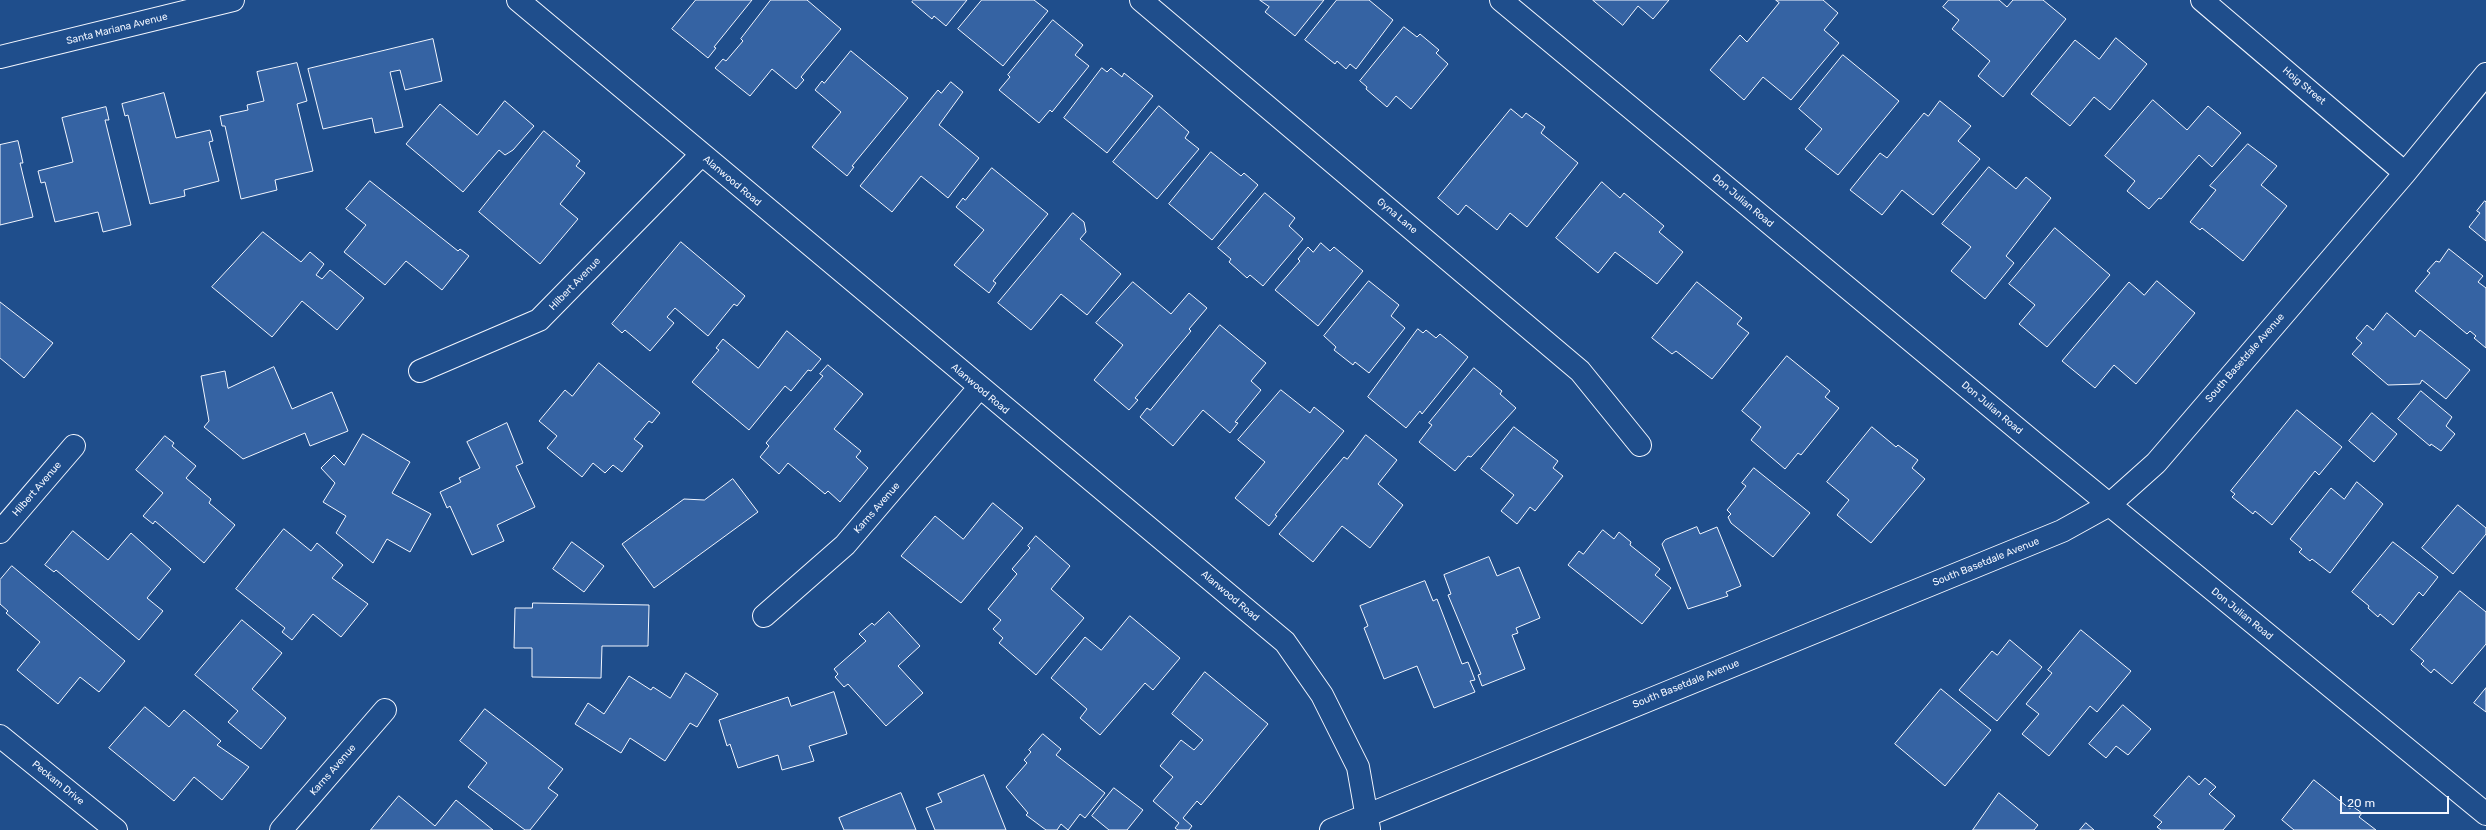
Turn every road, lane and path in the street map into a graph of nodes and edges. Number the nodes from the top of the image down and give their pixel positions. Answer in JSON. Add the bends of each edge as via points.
{"nodes":[{"id":1,"x":233,"y":0,"type":"edge"},
{"id":2,"x":518,"y":0,"type":"edge"},
{"id":3,"x":1141,"y":0,"type":"edge"},
{"id":4,"x":1501,"y":0,"type":"edge"},
{"id":5,"x":2202,"y":0,"type":"edge"},
{"id":6,"x":0,"y":57,"type":"edge"},
{"id":7,"x":2486,"y":74,"type":"edge"},
{"id":8,"x":701,"y":155,"type":"junction"},
{"id":9,"x":2405,"y":173,"type":"junction"},
{"id":10,"x":420,"y":371,"type":"dead end"},
{"id":11,"x":979,"y":388,"type":"junction"},
{"id":12,"x":1640,"y":445,"type":"dead end"},
{"id":13,"x":74,"y":446,"type":"dead end"},
{"id":14,"x":2109,"y":505,"type":"junction"},
{"id":15,"x":0,"y":532,"type":"edge"},
{"id":16,"x":764,"y":616,"type":"dead end"},
{"id":17,"x":385,"y":710,"type":"dead end"},
{"id":18,"x":0,"y":736,"type":"edge"},
{"id":19,"x":2486,"y":814,"type":"edge"},
{"id":20,"x":1368,"y":823,"type":"edge"},
{"id":21,"x":116,"y":830,"type":"edge"},
{"id":22,"x":281,"y":830,"type":"edge"},
{"id":23,"x":1331,"y":830,"type":"edge"}],
"edges":[{"from":1,"to":6,"type":"street","name":"Santa Mariana Avenue"},
{"from":2,"to":8,"type":"street","name":"Alanwood Road"},
{"from":3,"to":12,"type":"street","name":"Gyna Lane","via":[[1580,371]]},
{"from":4,"to":14,"type":"street","name":"Don Julian Road"},
{"from":5,"to":9,"type":"street","name":"Hoig Street"},
{"from":7,"to":9,"type":"street","name":"South Basetdale Avenue"},
{"from":8,"to":10,"type":"street","name":"Hilbert Avenue","via":[[539,320]]},
{"from":8,"to":11,"type":"street","name":"Alanwood Road"},
{"from":9,"to":14,"type":"street","name":"South Basetdale Avenue","via":[[2156,463]]},
{"from":11,"to":16,"type":"street","name":"Karns Avenue","via":[[845,545]]},
{"from":11,"to":20,"type":"street","name":"Alanwood Road","via":[[1285,642],[1322,695],[1358,767]]},
{"from":13,"to":15,"type":"street","name":"Hilbert Avenue"},
{"from":14,"to":19,"type":"street","name":"Don Julian Road"},
{"from":14,"to":20,"type":"street","name":"South Basetdale Avenue","via":[[2062,531]]},
{"from":17,"to":22,"type":"street","name":"Karns Avenue"},
{"from":18,"to":21,"type":"street","name":"Peckam Drive"},
{"from":20,"to":23,"type":"street","name":"South Basetdale Avenue"}]}
